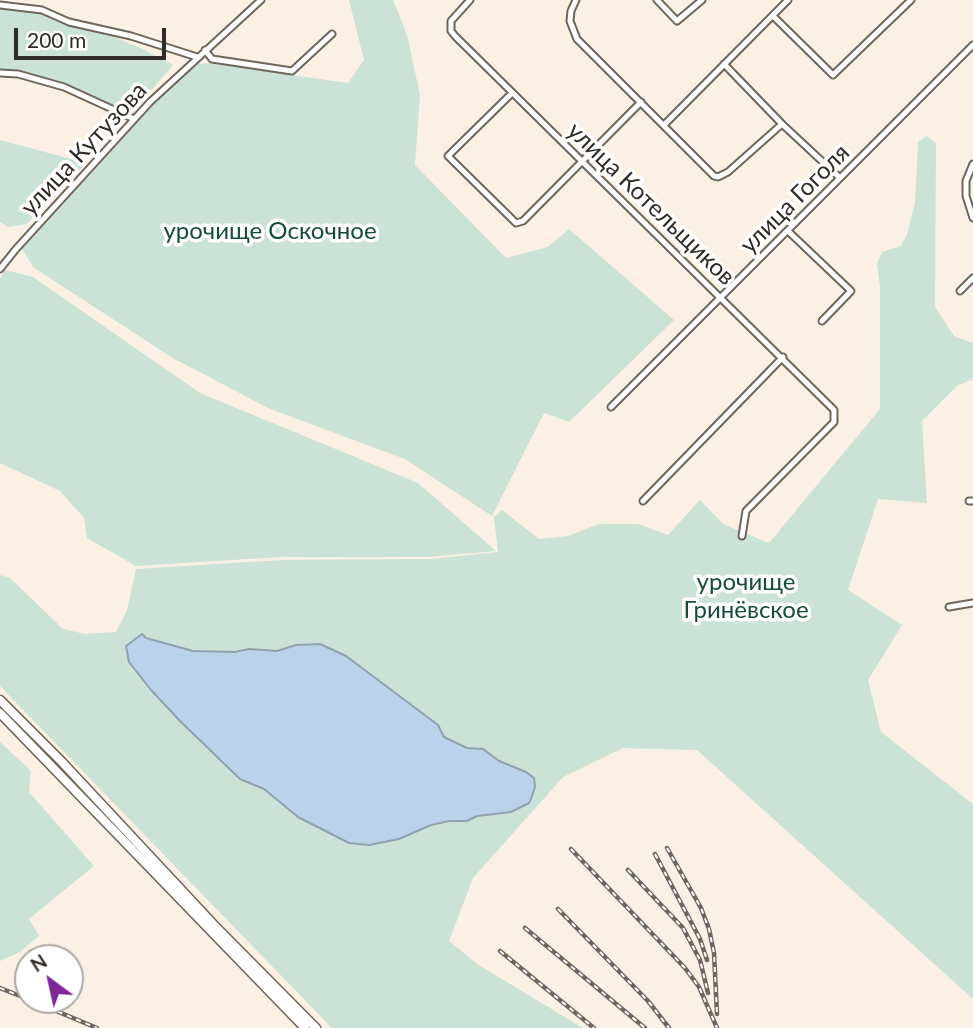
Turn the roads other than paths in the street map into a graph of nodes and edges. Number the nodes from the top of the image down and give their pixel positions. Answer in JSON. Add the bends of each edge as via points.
{"nodes":[{"id":1,"x":43,"y":0,"type":"edge"},
{"id":2,"x":470,"y":0,"type":"edge"},
{"id":3,"x":576,"y":0,"type":"edge"},
{"id":4,"x":657,"y":0,"type":"edge"},
{"id":5,"x":702,"y":0,"type":"edge"},
{"id":6,"x":788,"y":0,"type":"edge"},
{"id":7,"x":911,"y":0,"type":"edge"},
{"id":8,"x":257,"y":1,"type":"edge"},
{"id":9,"x":0,"y":5,"type":"edge"},
{"id":10,"x":42,"y":10,"type":"junction"},
{"id":11,"x":773,"y":16,"type":"junction"},
{"id":12,"x":332,"y":34,"type":"dead end"},
{"id":13,"x":973,"y":45,"type":"edge"},
{"id":14,"x":205,"y":50,"type":"junction"},
{"id":15,"x":197,"y":57,"type":"junction"},
{"id":16,"x":724,"y":64,"type":"junction"},
{"id":17,"x":0,"y":73,"type":"edge"},
{"id":18,"x":512,"y":93,"type":"junction"},
{"id":19,"x":640,"y":102,"type":"junction"},
{"id":20,"x":134,"y":119,"type":"junction"},
{"id":21,"x":782,"y":124,"type":"junction"},
{"id":22,"x":664,"y":125,"type":"junction"},
{"id":23,"x":582,"y":162,"type":"junction"},
{"id":24,"x":973,"y":164,"type":"edge"},
{"id":25,"x":840,"y":178,"type":"junction"},
{"id":26,"x":973,"y":218,"type":"edge"},
{"id":27,"x":788,"y":231,"type":"junction"},
{"id":28,"x":0,"y":270,"type":"edge"},
{"id":29,"x":973,"y":278,"type":"edge"},
{"id":30,"x":960,"y":291,"type":"dead end"},
{"id":31,"x":722,"y":297,"type":"junction"},
{"id":32,"x":821,"y":321,"type":"dead end"},
{"id":33,"x":783,"y":358,"type":"junction"},
{"id":34,"x":611,"y":407,"type":"dead end"},
{"id":35,"x":643,"y":501,"type":"dead end"},
{"id":36,"x":742,"y":536,"type":"dead end"},
{"id":37,"x":973,"y":603,"type":"edge"},
{"id":38,"x":948,"y":607,"type":"dead end"},
{"id":39,"x":0,"y":700,"type":"edge"},
{"id":40,"x":0,"y":713,"type":"edge"},
{"id":41,"x":304,"y":1028,"type":"edge"},
{"id":42,"x":316,"y":1028,"type":"edge"}],
"edges":[{"from":1,"to":10,"type":"street"},
{"from":2,"to":18,"type":"street","name":"улица Котельщиков","via":[[450,26]]},
{"from":3,"to":19,"type":"street","via":[[570,21],[577,39]]},
{"from":4,"to":5,"type":"street","via":[[677,21]]},
{"from":6,"to":11,"type":"street"},
{"from":7,"to":11,"type":"street","via":[[832,75]]},
{"from":8,"to":14,"type":"street","name":"улица Кутузова"},
{"from":9,"to":10,"type":"street"},
{"from":10,"to":15,"type":"street","via":[[69,22]]},
{"from":11,"to":16,"type":"street"},
{"from":12,"to":14,"type":"street","via":[[292,71],[212,59]]},
{"from":13,"to":25,"type":"street","name":"улица Гоголя"},
{"from":14,"to":15,"type":"street","name":"улица Кутузова"},
{"from":15,"to":20,"type":"street","name":"улица Кутузова"},
{"from":16,"to":21,"type":"street"},
{"from":16,"to":22,"type":"street"},
{"from":17,"to":20,"type":"street","via":[[64,87]]},
{"from":18,"to":23,"type":"street","name":"улица Котельщиков"},
{"from":18,"to":23,"type":"street","via":[[448,156],[513,221],[520,223]]},
{"from":19,"to":22,"type":"street"},
{"from":19,"to":23,"type":"street"},
{"from":20,"to":28,"type":"street","name":"улица Кутузова"},
{"from":21,"to":22,"type":"street","via":[[718,177]]},
{"from":21,"to":25,"type":"street"},
{"from":23,"to":31,"type":"street","name":"улица Котельщиков"},
{"from":24,"to":26,"type":"street","via":[[966,181]]},
{"from":25,"to":27,"type":"street","name":"улица Гоголя"},
{"from":27,"to":31,"type":"street","name":"улица Гоголя"},
{"from":27,"to":32,"type":"street","via":[[851,291]]},
{"from":29,"to":30,"type":"street"},
{"from":31,"to":33,"type":"street","name":"улица Котельщиков"},
{"from":31,"to":34,"type":"street","name":"улица Гоголя"},
{"from":33,"to":35,"type":"street"},
{"from":33,"to":36,"type":"street","name":"улица Котельщиков","via":[[836,414],[834,422],[746,511]]},
{"from":37,"to":38,"type":"street"},
{"from":39,"to":42,"type":"main road"},
{"from":40,"to":41,"type":"main road"}]}
